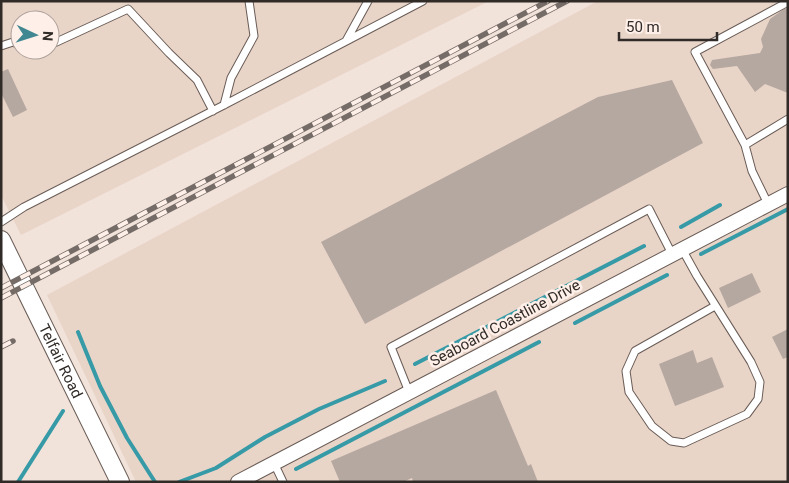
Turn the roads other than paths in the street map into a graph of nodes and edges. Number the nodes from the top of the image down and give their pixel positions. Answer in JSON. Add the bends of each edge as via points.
{"nodes":[{"id":1,"x":249,"y":1,"type":"edge"},
{"id":2,"x":368,"y":1,"type":"edge"},
{"id":3,"x":423,"y":1,"type":"edge"},
{"id":4,"x":788,"y":2,"type":"edge"},
{"id":5,"x":60,"y":40,"type":"edge"},
{"id":6,"x":346,"y":42,"type":"junction"},
{"id":7,"x":224,"y":105,"type":"junction"},
{"id":8,"x":213,"y":111,"type":"junction"},
{"id":9,"x":788,"y":120,"type":"edge"},
{"id":10,"x":745,"y":145,"type":"junction"},
{"id":11,"x":788,"y":194,"type":"edge"},
{"id":12,"x":768,"y":204,"type":"junction"},
{"id":13,"x":1,"y":222,"type":"edge"},
{"id":14,"x":1,"y":240,"type":"edge"},
{"id":15,"x":677,"y":252,"type":"junction"},
{"id":16,"x":715,"y":306,"type":"junction"},
{"id":17,"x":410,"y":392,"type":"junction"},
{"id":18,"x":274,"y":463,"type":"junction"},
{"id":19,"x":120,"y":482,"type":"edge"},
{"id":20,"x":238,"y":482,"type":"edge"},
{"id":21,"x":283,"y":482,"type":"edge"}],
"edges":[{"from":1,"to":7,"type":"lane","via":[[254,36],[231,78]]},
{"from":2,"to":6,"type":"lane"},
{"from":3,"to":6,"type":"lane"},
{"from":4,"to":10,"type":"lane","via":[[696,52]]},
{"from":5,"to":8,"type":"lane","via":[[128,9],[198,80]]},
{"from":6,"to":7,"type":"lane"},
{"from":7,"to":8,"type":"lane"},
{"from":8,"to":13,"type":"lane","via":[[24,207]]},
{"from":9,"to":10,"type":"lane"},
{"from":10,"to":12,"type":"lane","via":[[752,172]]},
{"from":11,"to":12,"type":"street","name":"Seaboard Coastline Drive"},
{"from":12,"to":15,"type":"street","name":"Seaboard Coastline Drive"},
{"from":14,"to":19,"type":"street","name":"Telfair Road"},
{"from":15,"to":16,"type":"lane"},
{"from":15,"to":17,"type":"street","name":"Seaboard Coastline Drive"},
{"from":15,"to":17,"type":"lane","via":[[648,209],[391,347]]},
{"from":16,"to":16,"type":"lane","via":[[751,362],[760,382],[758,400],[738,418],[684,443],[671,441],[652,426],[629,392],[626,371],[635,351]]},
{"from":17,"to":18,"type":"street","name":"Seaboard Coastline Drive"},
{"from":18,"to":20,"type":"street","name":"Seaboard Coastline Drive"},
{"from":18,"to":21,"type":"lane"}]}
